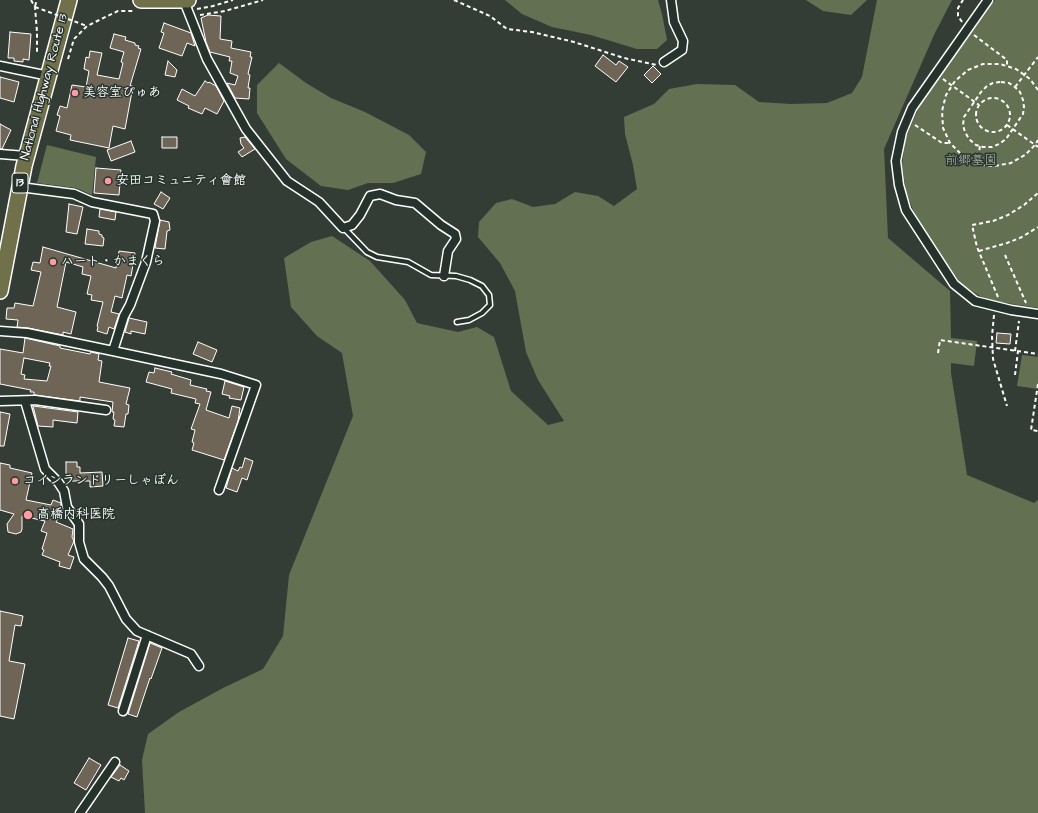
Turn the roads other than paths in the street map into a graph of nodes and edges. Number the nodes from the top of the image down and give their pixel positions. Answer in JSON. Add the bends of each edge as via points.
{"nodes":[{"id":1,"x":69,"y":0,"type":"edge"},
{"id":2,"x":141,"y":0,"type":"edge"},
{"id":3,"x":186,"y":0,"type":"edge"},
{"id":4,"x":671,"y":0,"type":"edge"},
{"id":5,"x":988,"y":0,"type":"edge"},
{"id":6,"x":664,"y":62,"type":"road end"},
{"id":7,"x":0,"y":66,"type":"edge"},
{"id":8,"x":48,"y":76,"type":"junction"},
{"id":9,"x":0,"y":154,"type":"edge"},
{"id":10,"x":26,"y":156,"type":"junction"},
{"id":11,"x":20,"y":187,"type":"junction"},
{"id":12,"x":344,"y":228,"type":"junction"},
{"id":13,"x":444,"y":276,"type":"junction"},
{"id":14,"x":0,"y":291,"type":"edge"},
{"id":15,"x":1034,"y":313,"type":"edge"},
{"id":16,"x":457,"y":322,"type":"dead end"},
{"id":17,"x":0,"y":331,"type":"edge"},
{"id":18,"x":113,"y":350,"type":"junction"},
{"id":19,"x":0,"y":401,"type":"edge"},
{"id":20,"x":25,"y":401,"type":"junction"},
{"id":21,"x":106,"y":410,"type":"dead end"},
{"id":22,"x":219,"y":490,"type":"dead end"},
{"id":23,"x":147,"y":635,"type":"junction"},
{"id":24,"x":199,"y":666,"type":"dead end"},
{"id":25,"x":123,"y":711,"type":"dead end"},
{"id":26,"x":115,"y":762,"type":"dead end"},
{"id":27,"x":80,"y":813,"type":"edge"}],
"edges":[{"from":1,"to":8,"type":"highway","name":"National Highway Route 13","number":"13"},
{"from":2,"to":3,"type":"highway"},
{"from":3,"to":12,"type":"street","via":[[207,59],[246,129],[287,181],[319,202]]},
{"from":4,"to":6,"type":"street","via":[[674,22],[683,42],[682,50]]},
{"from":5,"to":15,"type":"street","via":[[912,108],[902,132],[896,161],[899,185],[906,210],[954,284],[975,301]]},
{"from":7,"to":8,"type":"street"},
{"from":8,"to":10,"type":"highway","name":"National Highway Route 13","number":"13"},
{"from":9,"to":10,"type":"street"},
{"from":10,"to":11,"type":"highway","name":"National Highway Route 13","number":"13"},
{"from":11,"to":14,"type":"highway","name":"National Highway Route 13","number":"13"},
{"from":11,"to":18,"type":"street","via":[[74,194],[92,202],[153,214],[155,221],[146,262]]},
{"from":12,"to":13,"type":"lane","via":[[367,252],[377,257],[408,262],[431,275]]},
{"from":12,"to":13,"type":"street","via":[[352,225],[370,196],[380,194],[415,203],[455,234],[456,239],[448,251]]},
{"from":13,"to":16,"type":"lane","via":[[470,280],[482,286],[489,295],[490,305],[482,313],[469,320]]},
{"from":17,"to":18,"type":"street","via":[[28,333]]},
{"from":18,"to":22,"type":"street","via":[[221,374],[256,385]]},
{"from":19,"to":20,"type":"street"},
{"from":20,"to":21,"type":"street"},
{"from":20,"to":23,"type":"street","via":[[45,469],[64,491],[68,507],[79,524],[79,542],[84,559],[109,586],[126,619],[137,631]]},
{"from":23,"to":24,"type":"street","via":[[191,654]]},
{"from":23,"to":25,"type":"street"},
{"from":26,"to":27,"type":"street"}]}
